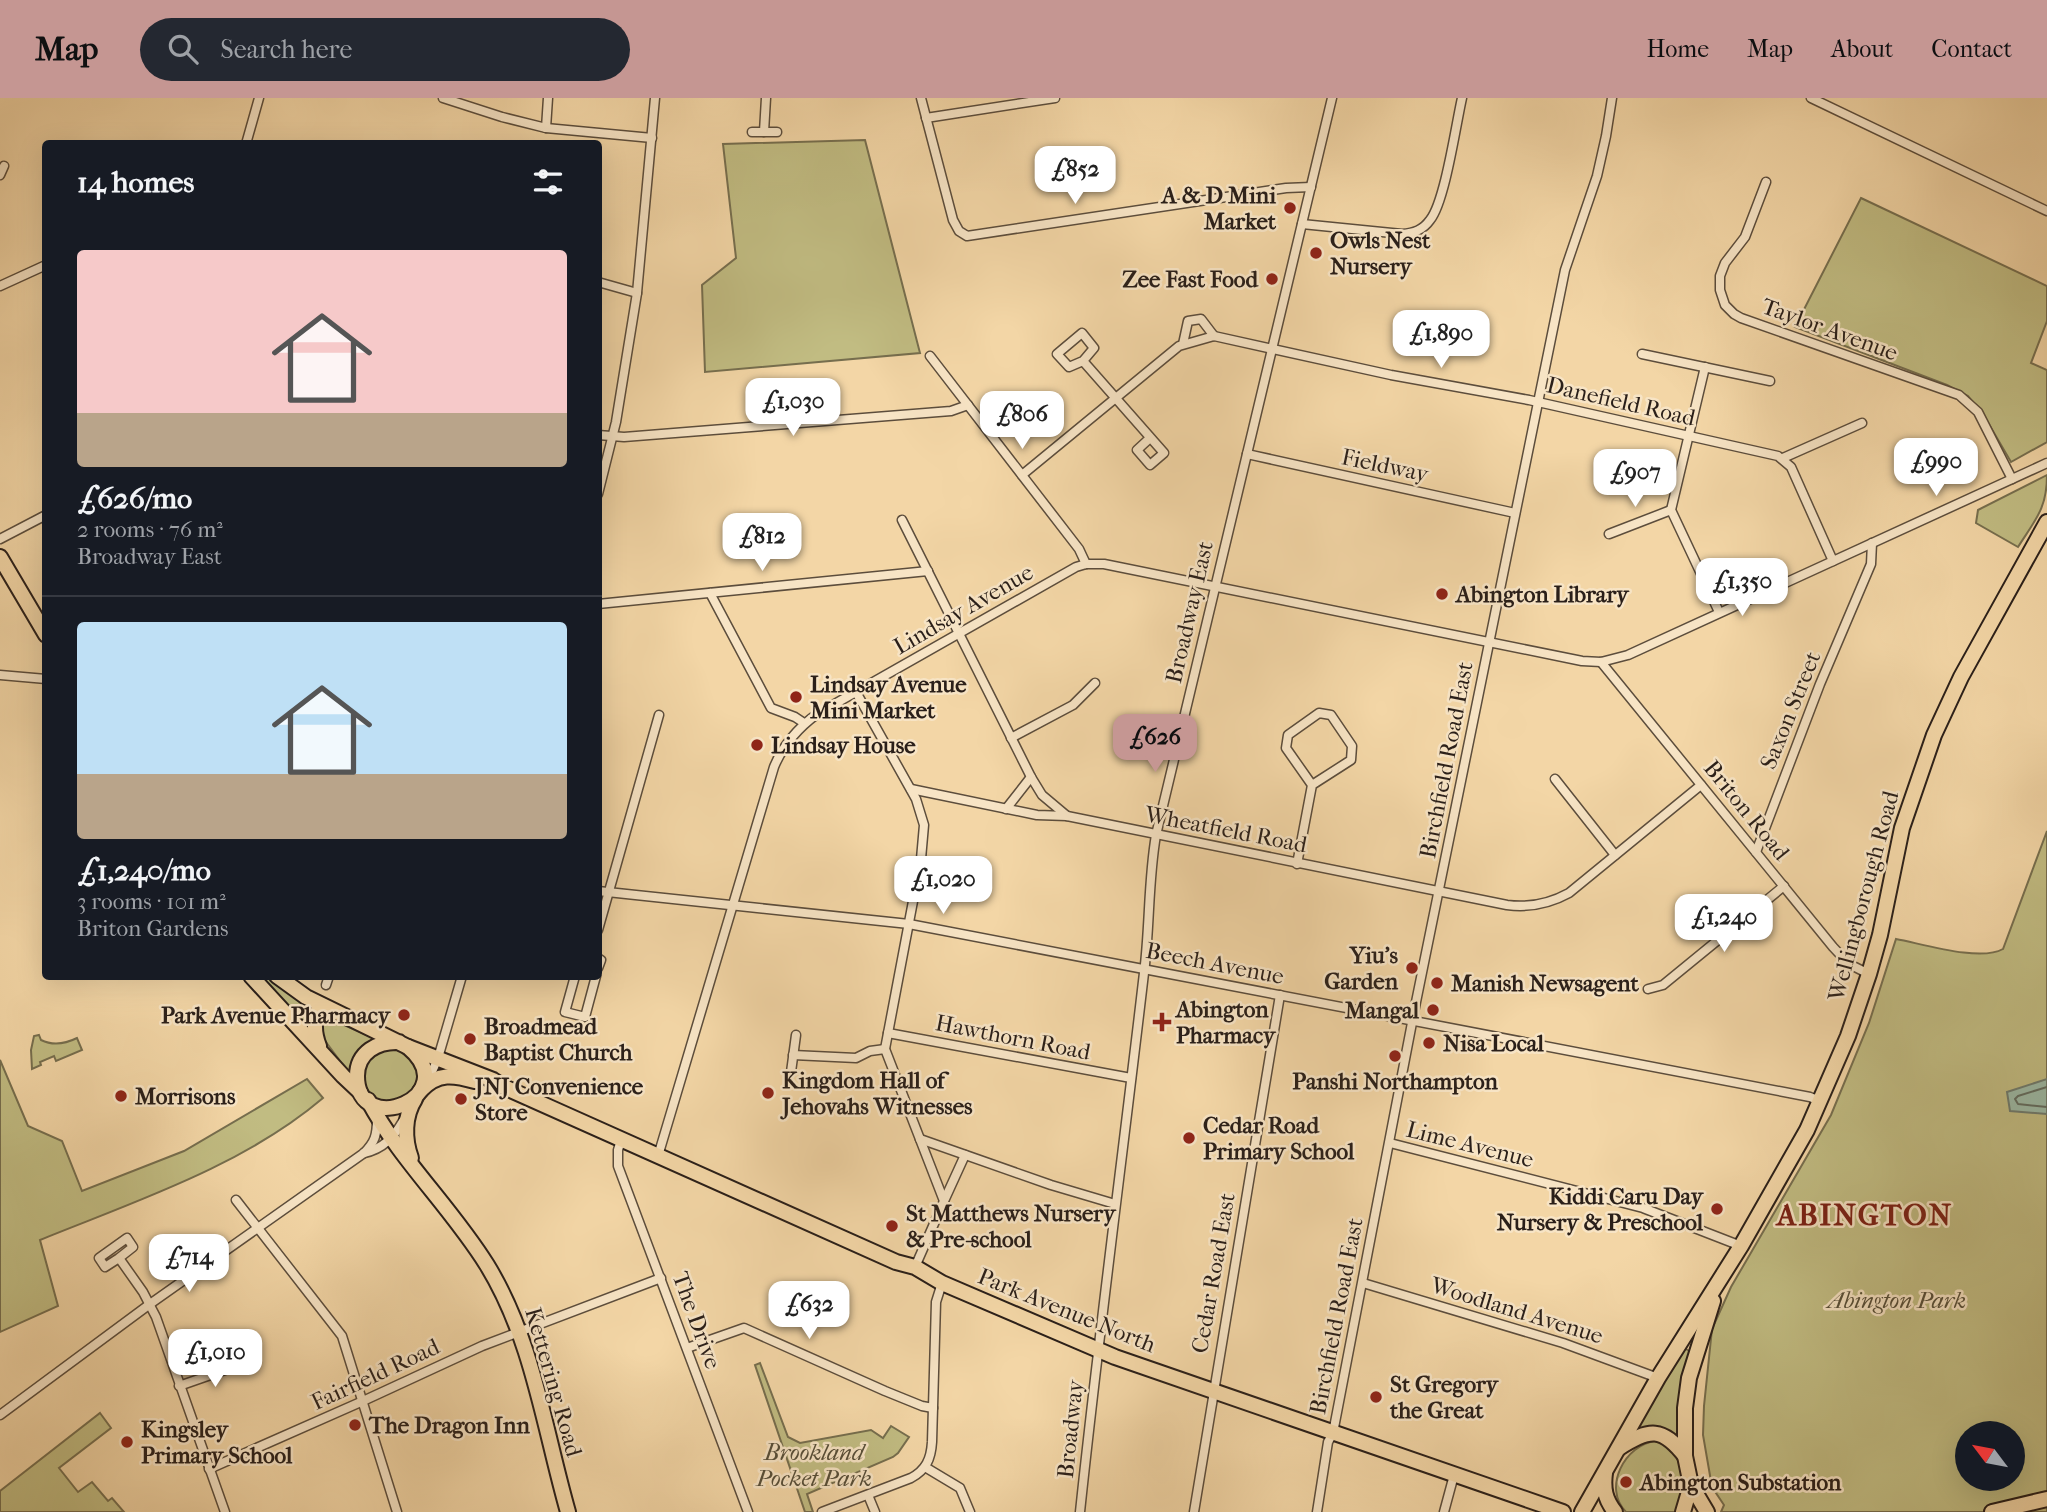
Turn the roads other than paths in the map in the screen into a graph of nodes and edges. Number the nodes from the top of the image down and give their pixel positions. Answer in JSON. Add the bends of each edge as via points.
{"nodes":[{"id":1,"x":259,"y":98,"type":"edge"},
{"id":2,"x":443,"y":98,"type":"edge"},
{"id":3,"x":548,"y":98,"type":"edge"},
{"id":4,"x":655,"y":98,"type":"edge"},
{"id":5,"x":766,"y":98,"type":"edge"},
{"id":6,"x":921,"y":98,"type":"edge"},
{"id":7,"x":1055,"y":98,"type":"edge"},
{"id":8,"x":1332,"y":98,"type":"edge"},
{"id":9,"x":1462,"y":98,"type":"edge"},
{"id":10,"x":1612,"y":98,"type":"edge"},
{"id":11,"x":1811,"y":98,"type":"edge"},
{"id":12,"x":926,"y":118,"type":"junction"},
{"id":13,"x":546,"y":128,"type":"junction"},
{"id":14,"x":752,"y":132,"type":"dead end"},
{"id":15,"x":764,"y":132,"type":"junction"},
{"id":16,"x":777,"y":132,"type":"dead end"},
{"id":17,"x":652,"y":138,"type":"junction"},
{"id":18,"x":247,"y":140,"type":"edge"},
{"id":19,"x":1766,"y":182,"type":"dead end"},
{"id":20,"x":1311,"y":187,"type":"junction"},
{"id":21,"x":2047,"y":211,"type":"edge"},
{"id":22,"x":1302,"y":224,"type":"junction"},
{"id":23,"x":42,"y":267,"type":"edge"},
{"id":24,"x":1,"y":283,"type":"edge"},
{"id":25,"x":602,"y":283,"type":"edge"},
{"id":26,"x":637,"y":293,"type":"junction"},
{"id":27,"x":1214,"y":336,"type":"junction"},
{"id":28,"x":1184,"y":344,"type":"junction"},
{"id":29,"x":1272,"y":348,"type":"junction"},
{"id":30,"x":1642,"y":354,"type":"dead end"},
{"id":31,"x":930,"y":356,"type":"dead end"},
{"id":32,"x":1083,"y":361,"type":"junction"},
{"id":33,"x":1705,"y":368,"type":"junction"},
{"id":34,"x":1770,"y":381,"type":"dead end"},
{"id":35,"x":1117,"y":397,"type":"junction"},
{"id":36,"x":1538,"y":403,"type":"junction"},
{"id":37,"x":968,"y":405,"type":"junction"},
{"id":38,"x":1862,"y":423,"type":"dead end"},
{"id":39,"x":602,"y":436,"type":"edge"},
{"id":40,"x":1689,"y":436,"type":"junction"},
{"id":41,"x":612,"y":437,"type":"junction"},
{"id":42,"x":1150,"y":438,"type":"dead end"},
{"id":43,"x":1247,"y":454,"type":"junction"},
{"id":44,"x":1783,"y":458,"type":"junction"},
{"id":45,"x":2047,"y":463,"type":"edge"},
{"id":46,"x":1022,"y":475,"type":"junction"},
{"id":47,"x":602,"y":478,"type":"edge"},
{"id":48,"x":2011,"y":479,"type":"junction"},
{"id":49,"x":1671,"y":510,"type":"junction"},
{"id":50,"x":1515,"y":513,"type":"junction"},
{"id":51,"x":42,"y":517,"type":"edge"},
{"id":52,"x":902,"y":520,"type":"dead end"},
{"id":53,"x":2047,"y":522,"type":"edge"},
{"id":54,"x":1609,"y":534,"type":"dead end"},
{"id":55,"x":0,"y":539,"type":"edge"},
{"id":56,"x":1872,"y":543,"type":"junction"},
{"id":57,"x":0,"y":557,"type":"edge"},
{"id":58,"x":1833,"y":561,"type":"junction"},
{"id":59,"x":1086,"y":564,"type":"junction"},
{"id":60,"x":928,"y":571,"type":"junction"},
{"id":61,"x":1214,"y":586,"type":"junction"},
{"id":62,"x":710,"y":593,"type":"junction"},
{"id":63,"x":602,"y":604,"type":"edge"},
{"id":64,"x":1719,"y":612,"type":"junction"},
{"id":65,"x":42,"y":628,"type":"edge"},
{"id":66,"x":959,"y":634,"type":"junction"},
{"id":67,"x":1490,"y":642,"type":"junction"},
{"id":68,"x":1601,"y":662,"type":"junction"},
{"id":69,"x":0,"y":675,"type":"edge"},
{"id":70,"x":42,"y":679,"type":"edge"},
{"id":71,"x":1095,"y":683,"type":"dead end"},
{"id":72,"x":856,"y":692,"type":"junction"},
{"id":73,"x":659,"y":715,"type":"dead end"},
{"id":74,"x":804,"y":723,"type":"junction"},
{"id":75,"x":1011,"y":738,"type":"junction"},
{"id":76,"x":1031,"y":777,"type":"junction"},
{"id":77,"x":1555,"y":779,"type":"dead end"},
{"id":78,"x":1312,"y":785,"type":"junction"},
{"id":79,"x":1701,"y":785,"type":"junction"},
{"id":80,"x":911,"y":789,"type":"junction"},
{"id":81,"x":1006,"y":809,"type":"junction"},
{"id":82,"x":1066,"y":816,"type":"junction"},
{"id":83,"x":1156,"y":835,"type":"junction"},
{"id":84,"x":1756,"y":852,"type":"junction"},
{"id":85,"x":1615,"y":855,"type":"junction"},
{"id":86,"x":1297,"y":864,"type":"junction"},
{"id":87,"x":1784,"y":886,"type":"junction"},
{"id":88,"x":602,"y":891,"type":"edge"},
{"id":89,"x":1439,"y":891,"type":"junction"},
{"id":90,"x":609,"y":892,"type":"junction"},
{"id":91,"x":734,"y":905,"type":"junction"},
{"id":92,"x":602,"y":916,"type":"edge"},
{"id":93,"x":909,"y":924,"type":"junction"},
{"id":94,"x":1145,"y":970,"type":"junction"},
{"id":95,"x":1869,"y":974,"type":"junction"},
{"id":96,"x":255,"y":980,"type":"edge"},
{"id":97,"x":283,"y":980,"type":"edge"},
{"id":98,"x":461,"y":980,"type":"edge"},
{"id":99,"x":574,"y":980,"type":"edge"},
{"id":100,"x":595,"y":980,"type":"edge"},
{"id":101,"x":1648,"y":989,"type":"dead end"},
{"id":102,"x":1280,"y":995,"type":"junction"},
{"id":103,"x":320,"y":1005,"type":"junction"},
{"id":104,"x":1412,"y":1021,"type":"junction"},
{"id":105,"x":888,"y":1033,"type":"junction"},
{"id":106,"x":796,"y":1035,"type":"dead end"},
{"id":107,"x":403,"y":1045,"type":"junction"},
{"id":108,"x":885,"y":1049,"type":"junction"},
{"id":109,"x":321,"y":1050,"type":"junction"},
{"id":110,"x":793,"y":1055,"type":"junction"},
{"id":111,"x":439,"y":1058,"type":"junction"},
{"id":112,"x":791,"y":1072,"type":"dead end"},
{"id":113,"x":1131,"y":1078,"type":"junction"},
{"id":114,"x":504,"y":1087,"type":"junction"},
{"id":115,"x":418,"y":1095,"type":"junction"},
{"id":116,"x":366,"y":1098,"type":"junction"},
{"id":117,"x":1820,"y":1101,"type":"junction"},
{"id":118,"x":376,"y":1115,"type":"junction"},
{"id":119,"x":392,"y":1137,"type":"junction"},
{"id":120,"x":920,"y":1139,"type":"junction"},
{"id":121,"x":621,"y":1140,"type":"junction"},
{"id":122,"x":1390,"y":1143,"type":"junction"},
{"id":123,"x":364,"y":1153,"type":"junction"},
{"id":124,"x":965,"y":1154,"type":"junction"},
{"id":125,"x":658,"y":1156,"type":"junction"},
{"id":126,"x":414,"y":1166,"type":"junction"},
{"id":127,"x":236,"y":1200,"type":"dead end"},
{"id":128,"x":944,"y":1201,"type":"junction"},
{"id":129,"x":1115,"y":1204,"type":"junction"},
{"id":130,"x":257,"y":1227,"type":"junction"},
{"id":131,"x":1741,"y":1246,"type":"junction"},
{"id":132,"x":119,"y":1258,"type":"dead end"},
{"id":133,"x":915,"y":1266,"type":"junction"},
{"id":134,"x":661,"y":1278,"type":"junction"},
{"id":135,"x":1721,"y":1279,"type":"junction"},
{"id":136,"x":942,"y":1283,"type":"junction"},
{"id":137,"x":1363,"y":1283,"type":"junction"},
{"id":138,"x":150,"y":1304,"type":"junction"},
{"id":139,"x":519,"y":1330,"type":"junction"},
{"id":140,"x":687,"y":1348,"type":"junction"},
{"id":141,"x":1098,"y":1350,"type":"junction"},
{"id":142,"x":242,"y":1364,"type":"dead end"},
{"id":143,"x":1658,"y":1378,"type":"junction"},
{"id":144,"x":179,"y":1386,"type":"junction"},
{"id":145,"x":1212,"y":1391,"type":"junction"},
{"id":146,"x":363,"y":1401,"type":"junction"},
{"id":147,"x":933,"y":1408,"type":"junction"},
{"id":148,"x":0,"y":1415,"type":"edge"},
{"id":149,"x":1333,"y":1433,"type":"junction"},
{"id":150,"x":1618,"y":1448,"type":"junction"},
{"id":151,"x":1685,"y":1456,"type":"junction"},
{"id":152,"x":925,"y":1467,"type":"junction"},
{"id":153,"x":209,"y":1469,"type":"junction"},
{"id":154,"x":1606,"y":1472,"type":"junction"},
{"id":155,"x":1454,"y":1475,"type":"junction"},
{"id":156,"x":1691,"y":1485,"type":"junction"},
{"id":157,"x":1592,"y":1494,"type":"junction"},
{"id":158,"x":868,"y":1495,"type":"junction"},
{"id":159,"x":2047,"y":1499,"type":"edge"},
{"id":160,"x":1556,"y":1511,"type":"edge"},
{"id":161,"x":225,"y":1512,"type":"edge"},
{"id":162,"x":397,"y":1512,"type":"edge"},
{"id":163,"x":568,"y":1512,"type":"edge"},
{"id":164,"x":748,"y":1512,"type":"edge"},
{"id":165,"x":822,"y":1512,"type":"edge"},
{"id":166,"x":875,"y":1512,"type":"edge"},
{"id":167,"x":970,"y":1512,"type":"edge"},
{"id":168,"x":1080,"y":1512,"type":"edge"},
{"id":169,"x":1194,"y":1512,"type":"edge"},
{"id":170,"x":1317,"y":1512,"type":"edge"},
{"id":171,"x":1444,"y":1512,"type":"edge"},
{"id":172,"x":1582,"y":1512,"type":"edge"},
{"id":173,"x":1615,"y":1512,"type":"edge"},
{"id":174,"x":1683,"y":1512,"type":"edge"},
{"id":175,"x":1707,"y":1512,"type":"edge"},
{"id":176,"x":1992,"y":1512,"type":"edge"}],
"edges":[{"from":1,"to":18,"type":"street"},
{"from":2,"to":13,"type":"street"},
{"from":3,"to":13,"type":"street"},
{"from":4,"to":17,"type":"street"},
{"from":5,"to":15,"type":"street"},
{"from":6,"to":12,"type":"street"},
{"from":7,"to":12,"type":"street"},
{"from":8,"to":20,"type":"street","name":"Broadway East"},
{"from":9,"to":22,"type":"street","via":[[1437,209],[1423,228],[1402,234]]},
{"from":10,"to":36,"type":"street","name":"Birchfield Road East","via":[[1597,176],[1565,270]]},
{"from":11,"to":21,"type":"street"},
{"from":12,"to":20,"type":"street","via":[[953,220],[967,236]]},
{"from":13,"to":17,"type":"street"},
{"from":14,"to":15,"type":"street"},
{"from":15,"to":16,"type":"street"},
{"from":17,"to":26,"type":"street"},
{"from":19,"to":48,"type":"street","name":"Taylor Avenue","via":[[1745,237],[1722,269],[1720,290],[1729,310],[1959,395],[1978,412]]},
{"from":20,"to":22,"type":"street","name":"Broadway East"},
{"from":22,"to":29,"type":"street","name":"Broadway East"},
{"from":23,"to":24,"type":"street"},
{"from":25,"to":26,"type":"street"},
{"from":26,"to":41,"type":"street"},
{"from":27,"to":28,"type":"street","name":"Danefield Road"},
{"from":27,"to":28,"type":"street","name":"Danefield Road","via":[[1200,319],[1188,321]]},
{"from":27,"to":29,"type":"street","name":"Danefield Road"},
{"from":28,"to":35,"type":"street","name":"Danefield Road"},
{"from":29,"to":36,"type":"street","name":"Danefield Road"},
{"from":29,"to":43,"type":"street","name":"Broadway East"},
{"from":30,"to":33,"type":"street"},
{"from":31,"to":37,"type":"street"},
{"from":32,"to":32,"type":"street","via":[[1069,367],[1057,354],[1082,333],[1094,348]]},
{"from":32,"to":35,"type":"street"},
{"from":33,"to":34,"type":"street"},
{"from":33,"to":40,"type":"street"},
{"from":35,"to":42,"type":"street"},
{"from":35,"to":46,"type":"street","name":"Danefield Road"},
{"from":36,"to":40,"type":"street","name":"Danefield Road"},
{"from":36,"to":50,"type":"street","name":"Birchfield Road East"},
{"from":37,"to":41,"type":"street","via":[[951,411]]},
{"from":37,"to":46,"type":"street"},
{"from":38,"to":44,"type":"street"},
{"from":39,"to":41,"type":"street"},
{"from":40,"to":44,"type":"street","name":"Danefield Road"},
{"from":40,"to":49,"type":"street"},
{"from":41,"to":47,"type":"street"},
{"from":43,"to":50,"type":"street","name":"Fieldway"},
{"from":43,"to":61,"type":"street","name":"Broadway East"},
{"from":44,"to":58,"type":"street"},
{"from":45,"to":48,"type":"street"},
{"from":46,"to":59,"type":"street"},
{"from":48,"to":56,"type":"street"},
{"from":49,"to":54,"type":"street"},
{"from":49,"to":64,"type":"street"},
{"from":50,"to":67,"type":"street","name":"Birchfield Road East"},
{"from":51,"to":55,"type":"street"},
{"from":52,"to":60,"type":"street"},
{"from":53,"to":95,"type":"main road","name":"Wellingborough Road","via":[[1934,735],[1902,828]]},
{"from":56,"to":58,"type":"street"},
{"from":56,"to":84,"type":"street","name":"Saxon Street","via":[[1871,564]]},
{"from":57,"to":65,"type":"main road"},
{"from":58,"to":64,"type":"street"},
{"from":59,"to":61,"type":"street"},
{"from":59,"to":66,"type":"street","name":"Lindsay Avenue"},
{"from":60,"to":62,"type":"street"},
{"from":60,"to":66,"type":"street"},
{"from":61,"to":67,"type":"street"},
{"from":61,"to":83,"type":"street","name":"Broadway East"},
{"from":62,"to":63,"type":"street"},
{"from":62,"to":74,"type":"street","via":[[771,708]]},
{"from":64,"to":68,"type":"street","via":[[1628,655]]},
{"from":66,"to":72,"type":"street","name":"Lindsay Avenue"},
{"from":66,"to":75,"type":"street"},
{"from":67,"to":68,"type":"street"},
{"from":67,"to":89,"type":"street","name":"Birchfield Road East"},
{"from":68,"to":79,"type":"street","name":"Briton Road"},
{"from":69,"to":70,"type":"street"},
{"from":71,"to":75,"type":"street","via":[[1073,705]]},
{"from":72,"to":74,"type":"street","name":"Lindsay Avenue"},
{"from":72,"to":80,"type":"street"},
{"from":73,"to":90,"type":"street"},
{"from":74,"to":91,"type":"street","name":"Lindsay Avenue","via":[[778,757]]},
{"from":75,"to":76,"type":"street"},
{"from":76,"to":81,"type":"street"},
{"from":76,"to":82,"type":"street","via":[[1042,795]]},
{"from":77,"to":85,"type":"street"},
{"from":78,"to":78,"type":"street","via":[[1286,748],[1288,735],[1320,713],[1331,715],[1352,746],[1351,760]]},
{"from":78,"to":86,"type":"street"},
{"from":79,"to":84,"type":"street","name":"Briton Road"},
{"from":79,"to":85,"type":"street","name":"Wheatfield Road"},
{"from":80,"to":81,"type":"street","name":"Wheatfield Road"},
{"from":80,"to":93,"type":"street","via":[[925,832]]},
{"from":81,"to":82,"type":"street","name":"Wheatfield Road"},
{"from":82,"to":83,"type":"street","name":"Wheatfield Road"},
{"from":83,"to":86,"type":"street","name":"Wheatfield Road"},
{"from":83,"to":94,"type":"street","name":"Broadway East"},
{"from":84,"to":87,"type":"street","name":"Briton Road"},
{"from":85,"to":89,"type":"street","name":"Wheatfield Road","via":[[1569,893],[1533,906]]},
{"from":86,"to":89,"type":"street","name":"Wheatfield Road"},
{"from":87,"to":95,"type":"street","name":"Briton Road","via":[[1842,957]]},
{"from":87,"to":101,"type":"street","via":[[1663,985]]},
{"from":88,"to":90,"type":"street","name":"Beech Avenue"},
{"from":89,"to":104,"type":"street","name":"Birchfield Road East"},
{"from":90,"to":91,"type":"street","name":"Beech Avenue"},
{"from":90,"to":92,"type":"street"},
{"from":91,"to":93,"type":"street","name":"Beech Avenue"},
{"from":91,"to":125,"type":"street","name":"Lindsay Avenue"},
{"from":93,"to":94,"type":"street","name":"Beech Avenue"},
{"from":93,"to":105,"type":"street"},
{"from":94,"to":102,"type":"street","name":"Beech Avenue"},
{"from":94,"to":113,"type":"street","name":"Broadway East"},
{"from":95,"to":117,"type":"main road","name":"Wellingborough Road"},
{"from":96,"to":109,"type":"main road","name":"Kettering Road"},
{"from":97,"to":103,"type":"main road"},
{"from":98,"to":111,"type":"street"},
{"from":99,"to":100,"type":"street","via":[[565,1012],[585,1017]]},
{"from":102,"to":104,"type":"street","name":"Beech Avenue"},
{"from":102,"to":145,"type":"street","name":"Cedar Road East"},
{"from":103,"to":107,"type":"main road"},
{"from":103,"to":109,"type":"main road","via":[[314,1028]]},
{"from":104,"to":117,"type":"street","name":"Beech Avenue"},
{"from":104,"to":122,"type":"street","name":"Birchfield Road East"},
{"from":105,"to":108,"type":"street"},
{"from":105,"to":113,"type":"street","name":"Hawthorn Road"},
{"from":106,"to":110,"type":"street"},
{"from":107,"to":111,"type":"main road","name":"Park Avenue North"},
{"from":107,"to":115,"type":"main road","via":[[416,1053],[424,1070]]},
{"from":107,"to":116,"type":"main road","via":[[378,1044],[362,1057],[357,1073]]},
{"from":108,"to":110,"type":"street","via":[[856,1058]]},
{"from":108,"to":120,"type":"street"},
{"from":109,"to":116,"type":"main road","name":"Kettering Road"},
{"from":110,"to":112,"type":"street"},
{"from":111,"to":114,"type":"main road","name":"Park Avenue North"},
{"from":111,"to":115,"type":"street"},
{"from":113,"to":129,"type":"street","name":"Broadway East"},
{"from":114,"to":115,"type":"main road","name":"Park Avenue North","via":[[448,1074]]},
{"from":114,"to":121,"type":"main road","name":"Park Avenue North"},
{"from":115,"to":116,"type":"main road","via":[[396,1108],[378,1106]]},
{"from":115,"to":119,"type":"street"},
{"from":115,"to":126,"type":"main road","name":"Kettering Road","via":[[406,1133]]},
{"from":116,"to":118,"type":"main road","name":"Kettering Road"},
{"from":117,"to":131,"type":"main road","name":"Wellingborough Road"},
{"from":118,"to":119,"type":"main road","name":"Kettering Road"},
{"from":118,"to":123,"type":"street","via":[[374,1142]]},
{"from":119,"to":123,"type":"street"},
{"from":119,"to":126,"type":"main road","name":"Kettering Road"},
{"from":120,"to":124,"type":"street"},
{"from":120,"to":128,"type":"street"},
{"from":121,"to":125,"type":"main road","name":"Park Avenue North"},
{"from":121,"to":134,"type":"street","name":"The Drive","via":[[618,1166]]},
{"from":122,"to":131,"type":"street","name":"Lime Avenue","via":[[1643,1209]]},
{"from":122,"to":137,"type":"street","name":"Birchfield Road East"},
{"from":123,"to":130,"type":"street"},
{"from":124,"to":128,"type":"street"},
{"from":124,"to":129,"type":"street"},
{"from":125,"to":133,"type":"main road","name":"Park Avenue North","via":[[896,1262]]},
{"from":126,"to":139,"type":"main road","name":"Kettering Road","via":[[487,1266]]},
{"from":127,"to":130,"type":"street"},
{"from":128,"to":133,"type":"street"},
{"from":129,"to":141,"type":"street","name":"Broadway East"},
{"from":130,"to":138,"type":"street"},
{"from":130,"to":146,"type":"street","via":[[342,1336]]},
{"from":131,"to":135,"type":"main road","name":"Wellingborough Road"},
{"from":132,"to":138,"type":"street"},
{"from":133,"to":136,"type":"main road","name":"Park Avenue North"},
{"from":134,"to":139,"type":"street","name":"Fairfield Road"},
{"from":134,"to":140,"type":"street","name":"The Drive"},
{"from":135,"to":143,"type":"main road","name":"Wellingborough Road"},
{"from":135,"to":151,"type":"main road","name":"Wellingborough Road","via":[[1686,1393]]},
{"from":136,"to":141,"type":"main road","name":"Park Avenue North"},
{"from":136,"to":147,"type":"street","via":[[936,1302]]},
{"from":137,"to":143,"type":"street","name":"Woodland Avenue","via":[[1563,1342]]},
{"from":137,"to":149,"type":"street","name":"Birchfield Road East"},
{"from":138,"to":144,"type":"street"},
{"from":138,"to":148,"type":"street"},
{"from":139,"to":146,"type":"street","name":"Fairfield Road"},
{"from":139,"to":163,"type":"main road","name":"Kettering Road"},
{"from":140,"to":147,"type":"street","via":[[744,1328]]},
{"from":140,"to":164,"type":"street","name":"The Drive"},
{"from":141,"to":145,"type":"main road","name":"Park Avenue North"},
{"from":141,"to":168,"type":"street","name":"Broadway"},
{"from":142,"to":144,"type":"street"},
{"from":143,"to":150,"type":"main road","name":"Wellingborough Road"},
{"from":144,"to":153,"type":"street"},
{"from":145,"to":149,"type":"main road","name":"Park Avenue North"},
{"from":145,"to":169,"type":"street","name":"Cedar Road East"},
{"from":146,"to":153,"type":"street","name":"Fairfield Road"},
{"from":146,"to":162,"type":"street"},
{"from":147,"to":152,"type":"street","via":[[931,1453]]},
{"from":149,"to":155,"type":"main road","name":"Park Avenue North"},
{"from":149,"to":170,"type":"street","name":"Birchfield Road East"},
{"from":150,"to":151,"type":"main road","via":[[1651,1433],[1668,1437]]},
{"from":150,"to":154,"type":"main road","name":"Wellingborough Road"},
{"from":151,"to":156,"type":"main road","name":"Wellingborough Road"},
{"from":152,"to":158,"type":"street","via":[[911,1478]]},
{"from":152,"to":167,"type":"street","via":[[960,1488]]},
{"from":153,"to":161,"type":"street"},
{"from":154,"to":157,"type":"main road","name":"Wellingborough Road"},
{"from":154,"to":173,"type":"main road","via":[[1603,1487]]},
{"from":155,"to":160,"type":"main road","name":"Park Avenue North"},
{"from":155,"to":171,"type":"street"},
{"from":156,"to":174,"type":"main road","name":"Wellingborough Road"},
{"from":156,"to":175,"type":"main road","name":"Wellingborough Road"},
{"from":157,"to":160,"type":"main road","via":[[1575,1506]]},
{"from":157,"to":172,"type":"main road","name":"Wellingborough Road"},
{"from":158,"to":165,"type":"street"},
{"from":158,"to":166,"type":"street"},
{"from":159,"to":176,"type":"main road"}]}
